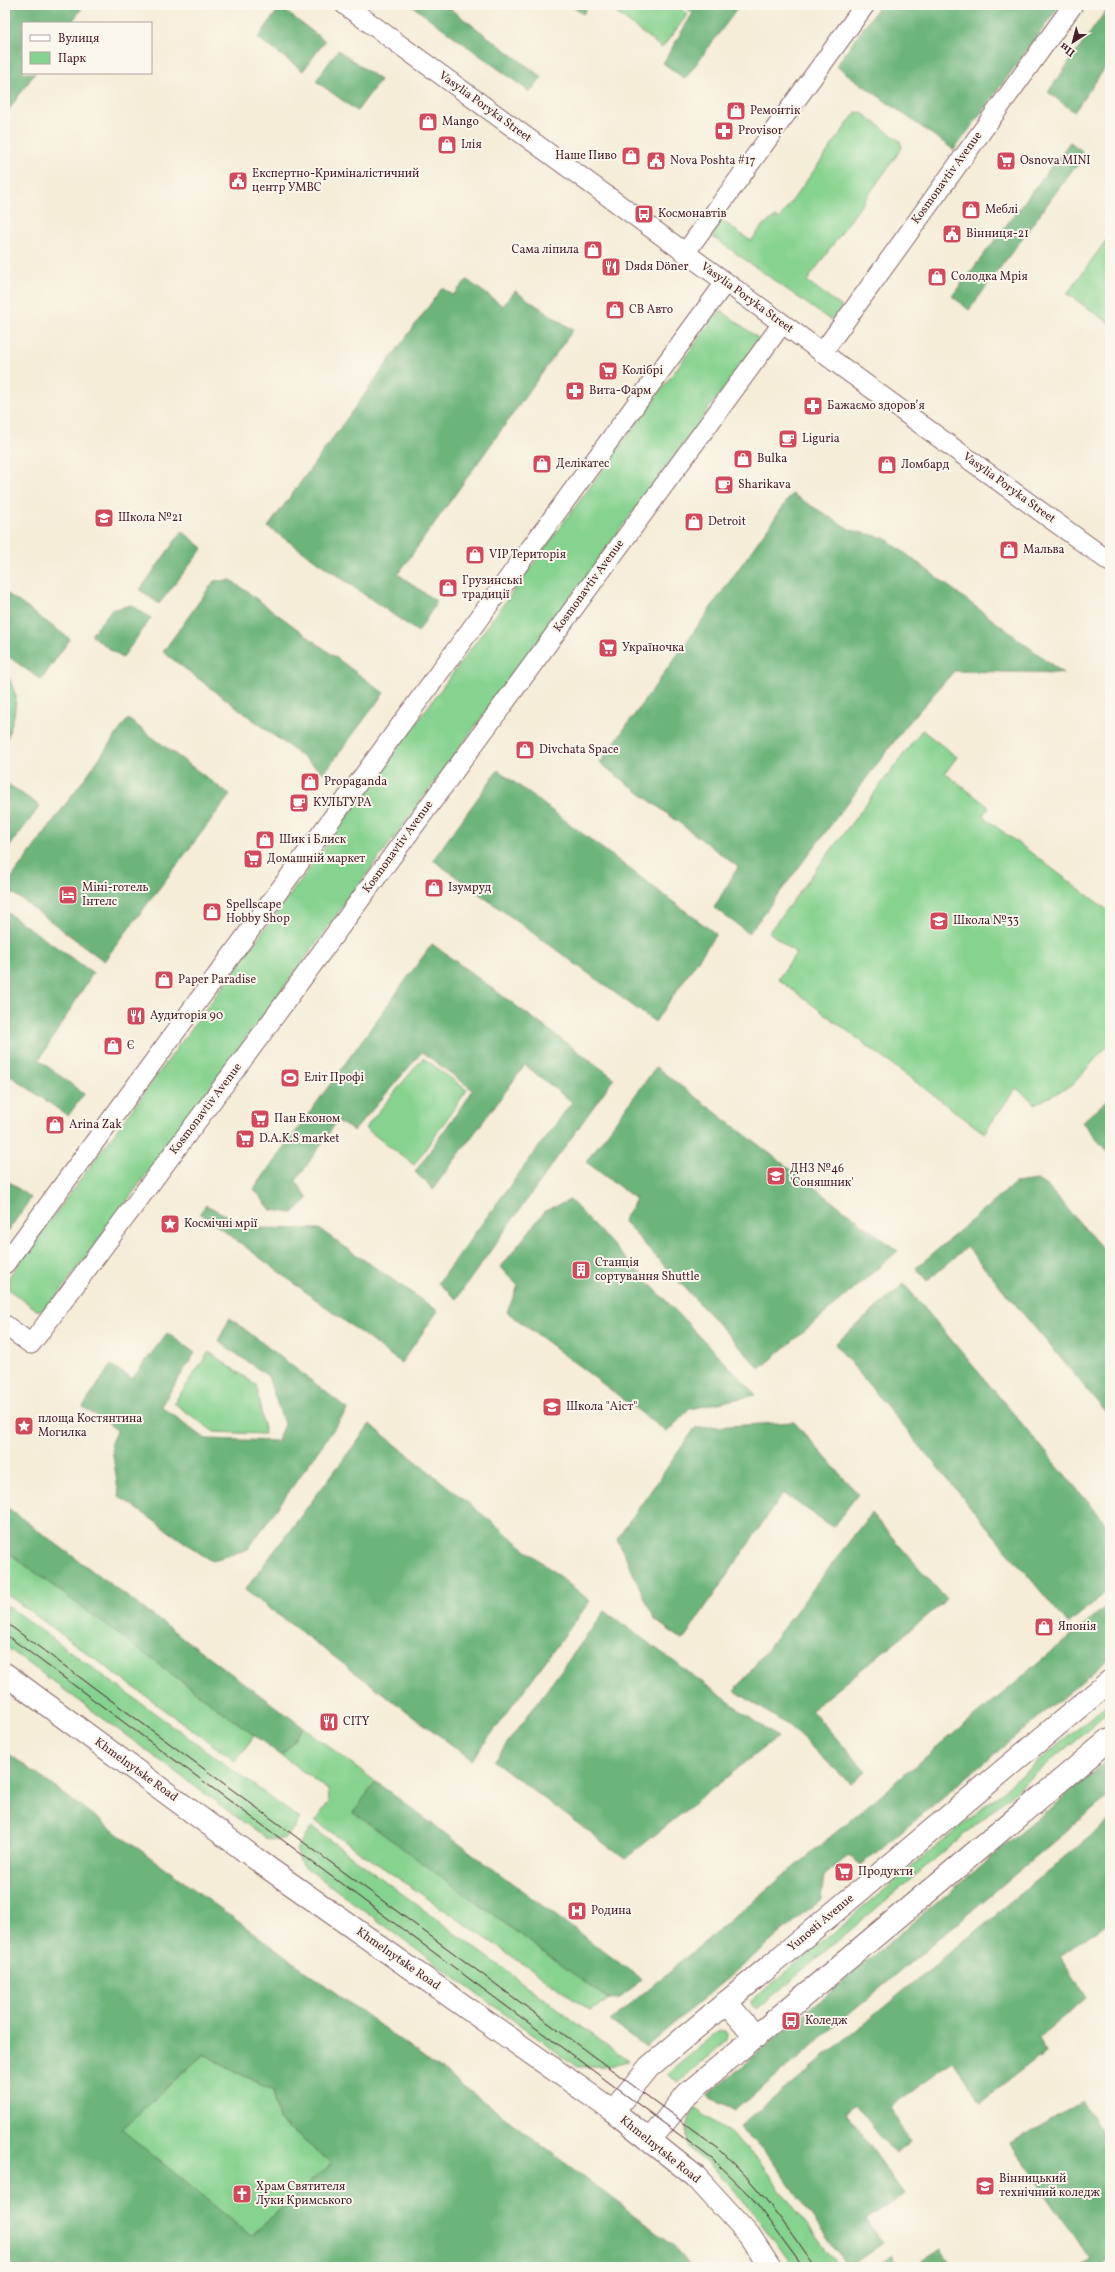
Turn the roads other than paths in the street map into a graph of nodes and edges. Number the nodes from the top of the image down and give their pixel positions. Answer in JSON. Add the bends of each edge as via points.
{"nodes":[{"id":1,"x":345,"y":5,"type":"edge"},
{"id":2,"x":865,"y":5,"type":"edge"},
{"id":3,"x":1073,"y":5,"type":"edge"},
{"id":4,"x":685,"y":253,"type":"junction"},
{"id":5,"x":725,"y":283,"type":"junction"},
{"id":6,"x":782,"y":324,"type":"junction"},
{"id":7,"x":822,"y":353,"type":"junction"},
{"id":8,"x":1110,"y":562,"type":"edge"},
{"id":9,"x":5,"y":1264,"type":"edge"},
{"id":10,"x":5,"y":1325,"type":"edge"},
{"id":11,"x":5,"y":1674,"type":"edge"},
{"id":12,"x":1110,"y":1681,"type":"edge"},
{"id":13,"x":1110,"y":1738,"type":"edge"},
{"id":14,"x":726,"y":2002,"type":"junction"},
{"id":15,"x":756,"y":2037,"type":"junction"},
{"id":16,"x":613,"y":2111,"type":"junction"},
{"id":17,"x":650,"y":2140,"type":"junction"},
{"id":18,"x":770,"y":2267,"type":"edge"}],
"edges":[{"from":1,"to":4,"type":"street","name":"Vasylia Poryka Street"},
{"from":2,"to":4,"type":"street"},
{"from":3,"to":7,"type":"street","name":"Kosmonavtiv Avenue"},
{"from":4,"to":5,"type":"street","name":"Vasylia Poryka Street"},
{"from":5,"to":6,"type":"street","name":"Vasylia Poryka Street"},
{"from":5,"to":9,"type":"street"},
{"from":6,"to":7,"type":"street","name":"Vasylia Poryka Street"},
{"from":6,"to":10,"type":"street","name":"Kosmonavtiv Avenue","via":[[31,1344]]},
{"from":7,"to":8,"type":"street","name":"Vasylia Poryka Street"},
{"from":11,"to":16,"type":"main road","name":"Khmelnytske Road","via":[[265,1865]]},
{"from":12,"to":14,"type":"main road","name":"Yunosti Avenue"},
{"from":13,"to":15,"type":"main road"},
{"from":14,"to":15,"type":"main road"},
{"from":14,"to":16,"type":"main road","name":"Yunosti Avenue","via":[[649,2066]]},
{"from":15,"to":17,"type":"main road","via":[[687,2094]]},
{"from":16,"to":17,"type":"main road","name":"Khmelnytske Road"},
{"from":17,"to":18,"type":"main road","name":"Khmelnytske Road","via":[[696,2177],[749,2236]]}]}
